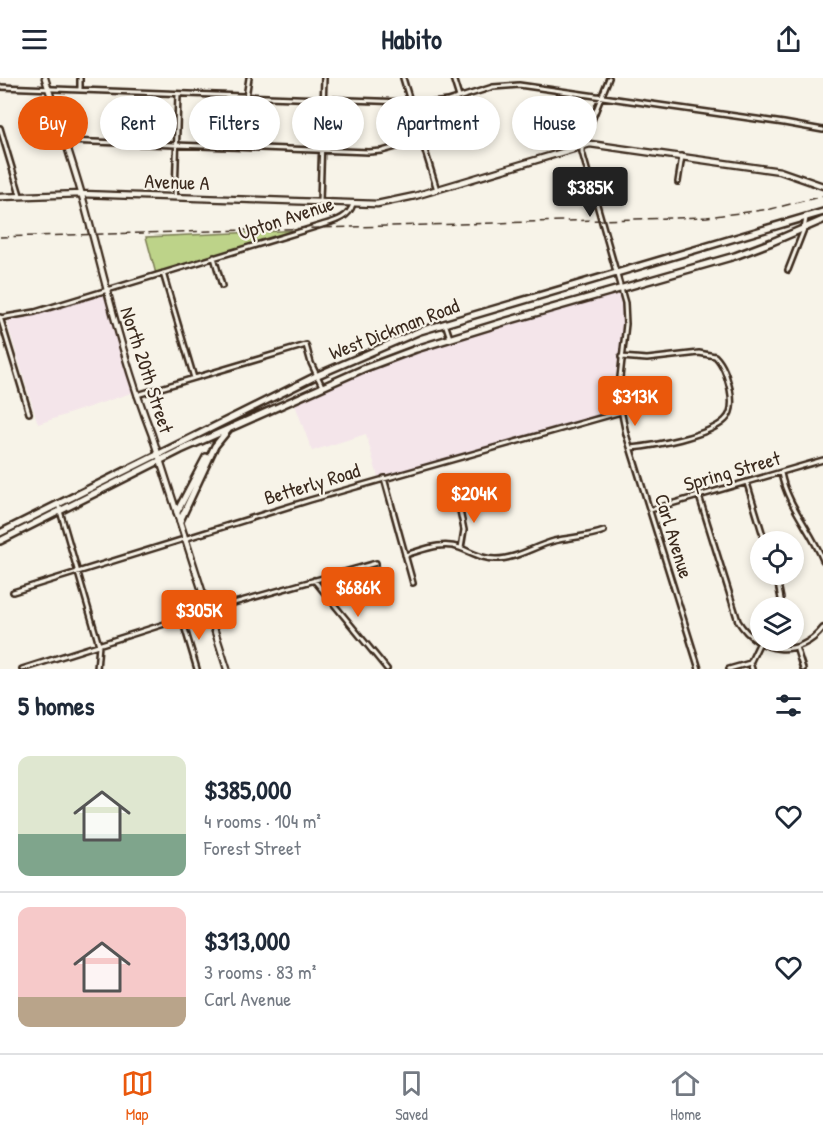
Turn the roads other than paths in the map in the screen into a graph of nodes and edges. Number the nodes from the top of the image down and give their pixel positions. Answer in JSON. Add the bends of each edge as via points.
{"nodes":[{"id":1,"x":45,"y":78,"type":"edge"},
{"id":2,"x":81,"y":78,"type":"edge"},
{"id":3,"x":249,"y":78,"type":"edge"},
{"id":4,"x":324,"y":78,"type":"edge"},
{"id":5,"x":403,"y":78,"type":"edge"},
{"id":6,"x":453,"y":78,"type":"edge"},
{"id":7,"x":609,"y":78,"type":"edge"},
{"id":8,"x":0,"y":87,"type":"edge"},
{"id":9,"x":49,"y":89,"type":"junction"},
{"id":10,"x":80,"y":90,"type":"junction"},
{"id":11,"x":178,"y":94,"type":"junction"},
{"id":12,"x":51,"y":96,"type":"edge"},
{"id":13,"x":223,"y":96,"type":"edge"},
{"id":14,"x":246,"y":96,"type":"edge"},
{"id":15,"x":323,"y":96,"type":"edge"},
{"id":16,"x":409,"y":96,"type":"edge"},
{"id":17,"x":459,"y":96,"type":"edge"},
{"id":18,"x":462,"y":96,"type":"edge"},
{"id":19,"x":602,"y":97,"type":"junction"},
{"id":20,"x":597,"y":109,"type":"edge"},
{"id":21,"x":177,"y":120,"type":"edge"},
{"id":22,"x":0,"y":128,"type":"edge"},
{"id":23,"x":823,"y":130,"type":"edge"},
{"id":24,"x":177,"y":145,"type":"edge"},
{"id":25,"x":597,"y":145,"type":"edge"},
{"id":26,"x":292,"y":149,"type":"edge"},
{"id":27,"x":69,"y":150,"type":"edge"},
{"id":28,"x":176,"y":150,"type":"edge"},
{"id":29,"x":322,"y":150,"type":"joint"},
{"id":30,"x":386,"y":150,"type":"edge"},
{"id":31,"x":425,"y":150,"type":"edge"},
{"id":32,"x":566,"y":150,"type":"edge"},
{"id":33,"x":583,"y":150,"type":"edge"},
{"id":34,"x":682,"y":156,"type":"junction"},
{"id":35,"x":678,"y":182,"type":"dead end"},
{"id":36,"x":823,"y":186,"type":"edge"},
{"id":37,"x":437,"y":190,"type":"junction"},
{"id":38,"x":81,"y":194,"type":"junction"},
{"id":39,"x":20,"y":195,"type":"junction"},
{"id":40,"x":0,"y":197,"type":"edge"},
{"id":41,"x":175,"y":197,"type":"junction"},
{"id":42,"x":320,"y":201,"type":"junction"},
{"id":43,"x":354,"y":202,"type":"junction"},
{"id":44,"x":823,"y":213,"type":"edge"},
{"id":45,"x":806,"y":218,"type":"junction"},
{"id":46,"x":823,"y":220,"type":"edge"},
{"id":47,"x":804,"y":229,"type":"junction"},
{"id":48,"x":214,"y":257,"type":"junction"},
{"id":49,"x":788,"y":270,"type":"dead end"},
{"id":50,"x":163,"y":273,"type":"junction"},
{"id":51,"x":617,"y":273,"type":"junction"},
{"id":52,"x":222,"y":286,"type":"dead end"},
{"id":53,"x":621,"y":288,"type":"junction"},
{"id":54,"x":106,"y":290,"type":"junction"},
{"id":55,"x":0,"y":318,"type":"edge"},
{"id":56,"x":445,"y":322,"type":"junction"},
{"id":57,"x":450,"y":338,"type":"junction"},
{"id":58,"x":621,"y":357,"type":"junction"},
{"id":59,"x":318,"y":375,"type":"junction"},
{"id":60,"x":194,"y":378,"type":"junction"},
{"id":61,"x":322,"y":386,"type":"junction"},
{"id":62,"x":136,"y":395,"type":"junction"},
{"id":63,"x":621,"y":412,"type":"junction"},
{"id":64,"x":29,"y":413,"type":"dead end"},
{"id":65,"x":224,"y":421,"type":"junction"},
{"id":66,"x":231,"y":428,"type":"junction"},
{"id":67,"x":217,"y":433,"type":"junction"},
{"id":68,"x":631,"y":448,"type":"junction"},
{"id":69,"x":158,"y":454,"type":"junction"},
{"id":70,"x":161,"y":460,"type":"junction"},
{"id":71,"x":823,"y":460,"type":"edge"},
{"id":72,"x":781,"y":473,"type":"junction"},
{"id":73,"x":384,"y":478,"type":"junction"},
{"id":74,"x":747,"y":483,"type":"junction"},
{"id":75,"x":699,"y":496,"type":"junction"},
{"id":76,"x":458,"y":501,"type":"dead end"},
{"id":77,"x":58,"y":504,"type":"junction"},
{"id":78,"x":650,"y":510,"type":"junction"},
{"id":79,"x":60,"y":511,"type":"junction"},
{"id":80,"x":177,"y":512,"type":"junction"},
{"id":81,"x":180,"y":521,"type":"junction"},
{"id":82,"x":604,"y":531,"type":"dead end"},
{"id":83,"x":762,"y":531,"type":"edge"},
{"id":84,"x":0,"y":533,"type":"edge"},
{"id":85,"x":186,"y":538,"type":"junction"},
{"id":86,"x":0,"y":541,"type":"edge"},
{"id":87,"x":461,"y":548,"type":"junction"},
{"id":88,"x":405,"y":555,"type":"junction"},
{"id":89,"x":823,"y":560,"type":"edge"},
{"id":90,"x":376,"y":563,"type":"dead end"},
{"id":91,"x":78,"y":571,"type":"junction"},
{"id":92,"x":313,"y":580,"type":"junction"},
{"id":93,"x":413,"y":583,"type":"dead end"},
{"id":94,"x":13,"y":592,"type":"dead end"},
{"id":95,"x":209,"y":610,"type":"junction"},
{"id":96,"x":182,"y":618,"type":"junction"},
{"id":97,"x":823,"y":628,"type":"edge"},
{"id":98,"x":750,"y":636,"type":"edge"},
{"id":99,"x":804,"y":643,"type":"edge"},
{"id":100,"x":99,"y":645,"type":"junction"},
{"id":101,"x":756,"y":651,"type":"edge"},
{"id":102,"x":797,"y":651,"type":"edge"},
{"id":103,"x":750,"y":663,"type":"junction"},
{"id":104,"x":22,"y":669,"type":"edge"},
{"id":105,"x":97,"y":669,"type":"edge"},
{"id":106,"x":197,"y":669,"type":"edge"},
{"id":107,"x":227,"y":669,"type":"edge"},
{"id":108,"x":387,"y":669,"type":"edge"},
{"id":109,"x":699,"y":669,"type":"edge"},
{"id":110,"x":729,"y":669,"type":"edge"},
{"id":111,"x":752,"y":669,"type":"edge"},
{"id":112,"x":803,"y":669,"type":"edge"}],
"edges":[{"from":1,"to":9,"type":"street","name":"North 20th Street"},
{"from":2,"to":10,"type":"street"},
{"from":3,"to":14,"type":"street"},
{"from":4,"to":15,"type":"street"},
{"from":5,"to":16,"type":"street"},
{"from":6,"to":17,"type":"street"},
{"from":7,"to":19,"type":"street"},
{"from":8,"to":9,"type":"street"},
{"from":9,"to":10,"type":"street"},
{"from":9,"to":12,"type":"street","name":"North 20th Street"},
{"from":10,"to":11,"type":"street"},
{"from":11,"to":13,"type":"street"},
{"from":11,"to":21,"type":"street"},
{"from":18,"to":19,"type":"street","via":[[493,87],[523,86]]},
{"from":19,"to":20,"type":"street"},
{"from":19,"to":23,"type":"street"},
{"from":22,"to":39,"type":"street"},
{"from":24,"to":26,"type":"street"},
{"from":25,"to":34,"type":"street","name":"Upton Avenue"},
{"from":27,"to":38,"type":"street","name":"North 20th Street"},
{"from":28,"to":41,"type":"street"},
{"from":29,"to":30,"type":"street"},
{"from":29,"to":42,"type":"street"},
{"from":31,"to":37,"type":"street"},
{"from":32,"to":37,"type":"street","name":"Upton Avenue"},
{"from":33,"to":51,"type":"street","name":"Carl Avenue"},
{"from":34,"to":35,"type":"street"},
{"from":34,"to":36,"type":"street","name":"Upton Avenue","via":[[780,171]]},
{"from":37,"to":43,"type":"street","name":"Upton Avenue","via":[[377,204]]},
{"from":38,"to":39,"type":"street","name":"Avenue A"},
{"from":38,"to":41,"type":"street","name":"Avenue A"},
{"from":38,"to":54,"type":"street","name":"North 20th Street"},
{"from":39,"to":40,"type":"street","name":"Avenue A"},
{"from":41,"to":42,"type":"street","name":"Avenue A"},
{"from":42,"to":43,"type":"street","name":"Avenue A"},
{"from":43,"to":48,"type":"street","name":"Upton Avenue","via":[[351,210],[338,220]]},
{"from":44,"to":45,"type":"main road","name":"West Dickman Road"},
{"from":45,"to":47,"type":"street"},
{"from":45,"to":51,"type":"main road","name":"West Dickman Road"},
{"from":46,"to":47,"type":"main road","name":"West Dickman Road"},
{"from":47,"to":49,"type":"street"},
{"from":47,"to":53,"type":"main road","name":"West Dickman Road","via":[[735,256]]},
{"from":48,"to":50,"type":"street","name":"Upton Avenue"},
{"from":48,"to":52,"type":"street"},
{"from":50,"to":54,"type":"street","name":"Upton Avenue"},
{"from":50,"to":60,"type":"street"},
{"from":51,"to":53,"type":"street","name":"Carl Avenue"},
{"from":51,"to":56,"type":"main road","name":"West Dickman Road"},
{"from":53,"to":57,"type":"main road","name":"West Dickman Road"},
{"from":53,"to":58,"type":"street","name":"Carl Avenue","via":[[626,313]]},
{"from":54,"to":55,"type":"street","name":"Upton Avenue"},
{"from":54,"to":62,"type":"street","name":"North 20th Street"},
{"from":55,"to":64,"type":"street"},
{"from":56,"to":57,"type":"street"},
{"from":56,"to":59,"type":"main road","name":"West Dickman Road"},
{"from":57,"to":61,"type":"main road","name":"West Dickman Road"},
{"from":58,"to":63,"type":"street","name":"Carl Avenue"},
{"from":58,"to":68,"type":"street","via":[[647,359],[699,352],[715,356],[724,368],[732,397],[726,420],[718,425],[654,446]]},
{"from":59,"to":60,"type":"street","via":[[306,345]]},
{"from":59,"to":61,"type":"street"},
{"from":59,"to":65,"type":"main road","name":"West Dickman Road"},
{"from":60,"to":62,"type":"street"},
{"from":61,"to":66,"type":"main road","name":"West Dickman Road"},
{"from":62,"to":69,"type":"street","name":"North 20th Street"},
{"from":63,"to":68,"type":"street","name":"Carl Avenue"},
{"from":63,"to":73,"type":"street","name":"Betterly Road"},
{"from":65,"to":67,"type":"main road"},
{"from":65,"to":69,"type":"main road","name":"West Dickman Road"},
{"from":66,"to":67,"type":"main road","name":"West Dickman Road"},
{"from":66,"to":81,"type":"main road","via":[[215,446]]},
{"from":67,"to":70,"type":"main road","name":"West Dickman Road"},
{"from":67,"to":80,"type":"main road"},
{"from":68,"to":78,"type":"street","name":"Carl Avenue"},
{"from":69,"to":70,"type":"street","name":"North 20th Street"},
{"from":69,"to":77,"type":"main road","name":"West Dickman Road"},
{"from":70,"to":79,"type":"main road","name":"West Dickman Road"},
{"from":70,"to":80,"type":"street","name":"North 20th Street"},
{"from":71,"to":72,"type":"street","name":"Spring Street"},
{"from":72,"to":74,"type":"street","name":"Spring Street"},
{"from":72,"to":89,"type":"street","via":[[791,502]]},
{"from":73,"to":85,"type":"street","name":"Betterly Road"},
{"from":73,"to":88,"type":"street"},
{"from":74,"to":75,"type":"street","name":"Spring Street"},
{"from":74,"to":83,"type":"street"},
{"from":75,"to":78,"type":"street","name":"Spring Street"},
{"from":75,"to":98,"type":"street","via":[[738,621]]},
{"from":76,"to":87,"type":"street","via":[[464,530]]},
{"from":77,"to":79,"type":"street"},
{"from":77,"to":84,"type":"main road","name":"West Dickman Road"},
{"from":78,"to":109,"type":"street","name":"Carl Avenue"},
{"from":79,"to":86,"type":"main road","name":"West Dickman Road"},
{"from":79,"to":91,"type":"street"},
{"from":80,"to":81,"type":"street","name":"North 20th Street"},
{"from":81,"to":85,"type":"street","name":"North 20th Street"},
{"from":82,"to":87,"type":"street","via":[[499,559],[482,558]]},
{"from":85,"to":91,"type":"street","name":"Betterly Road"},
{"from":85,"to":95,"type":"street","name":"North 20th Street"},
{"from":87,"to":88,"type":"street","via":[[438,546]]},
{"from":88,"to":93,"type":"street"},
{"from":90,"to":92,"type":"street"},
{"from":91,"to":94,"type":"street","name":"Betterly Road"},
{"from":91,"to":100,"type":"street"},
{"from":92,"to":95,"type":"street"},
{"from":92,"to":108,"type":"street"},
{"from":95,"to":96,"type":"street"},
{"from":95,"to":107,"type":"street","name":"North 20th Street"},
{"from":96,"to":100,"type":"street"},
{"from":96,"to":106,"type":"street"},
{"from":97,"to":99,"type":"street"},
{"from":100,"to":104,"type":"street"},
{"from":100,"to":105,"type":"street"},
{"from":101,"to":103,"type":"street"},
{"from":102,"to":112,"type":"street"},
{"from":103,"to":110,"type":"street"},
{"from":103,"to":111,"type":"street"}]}
